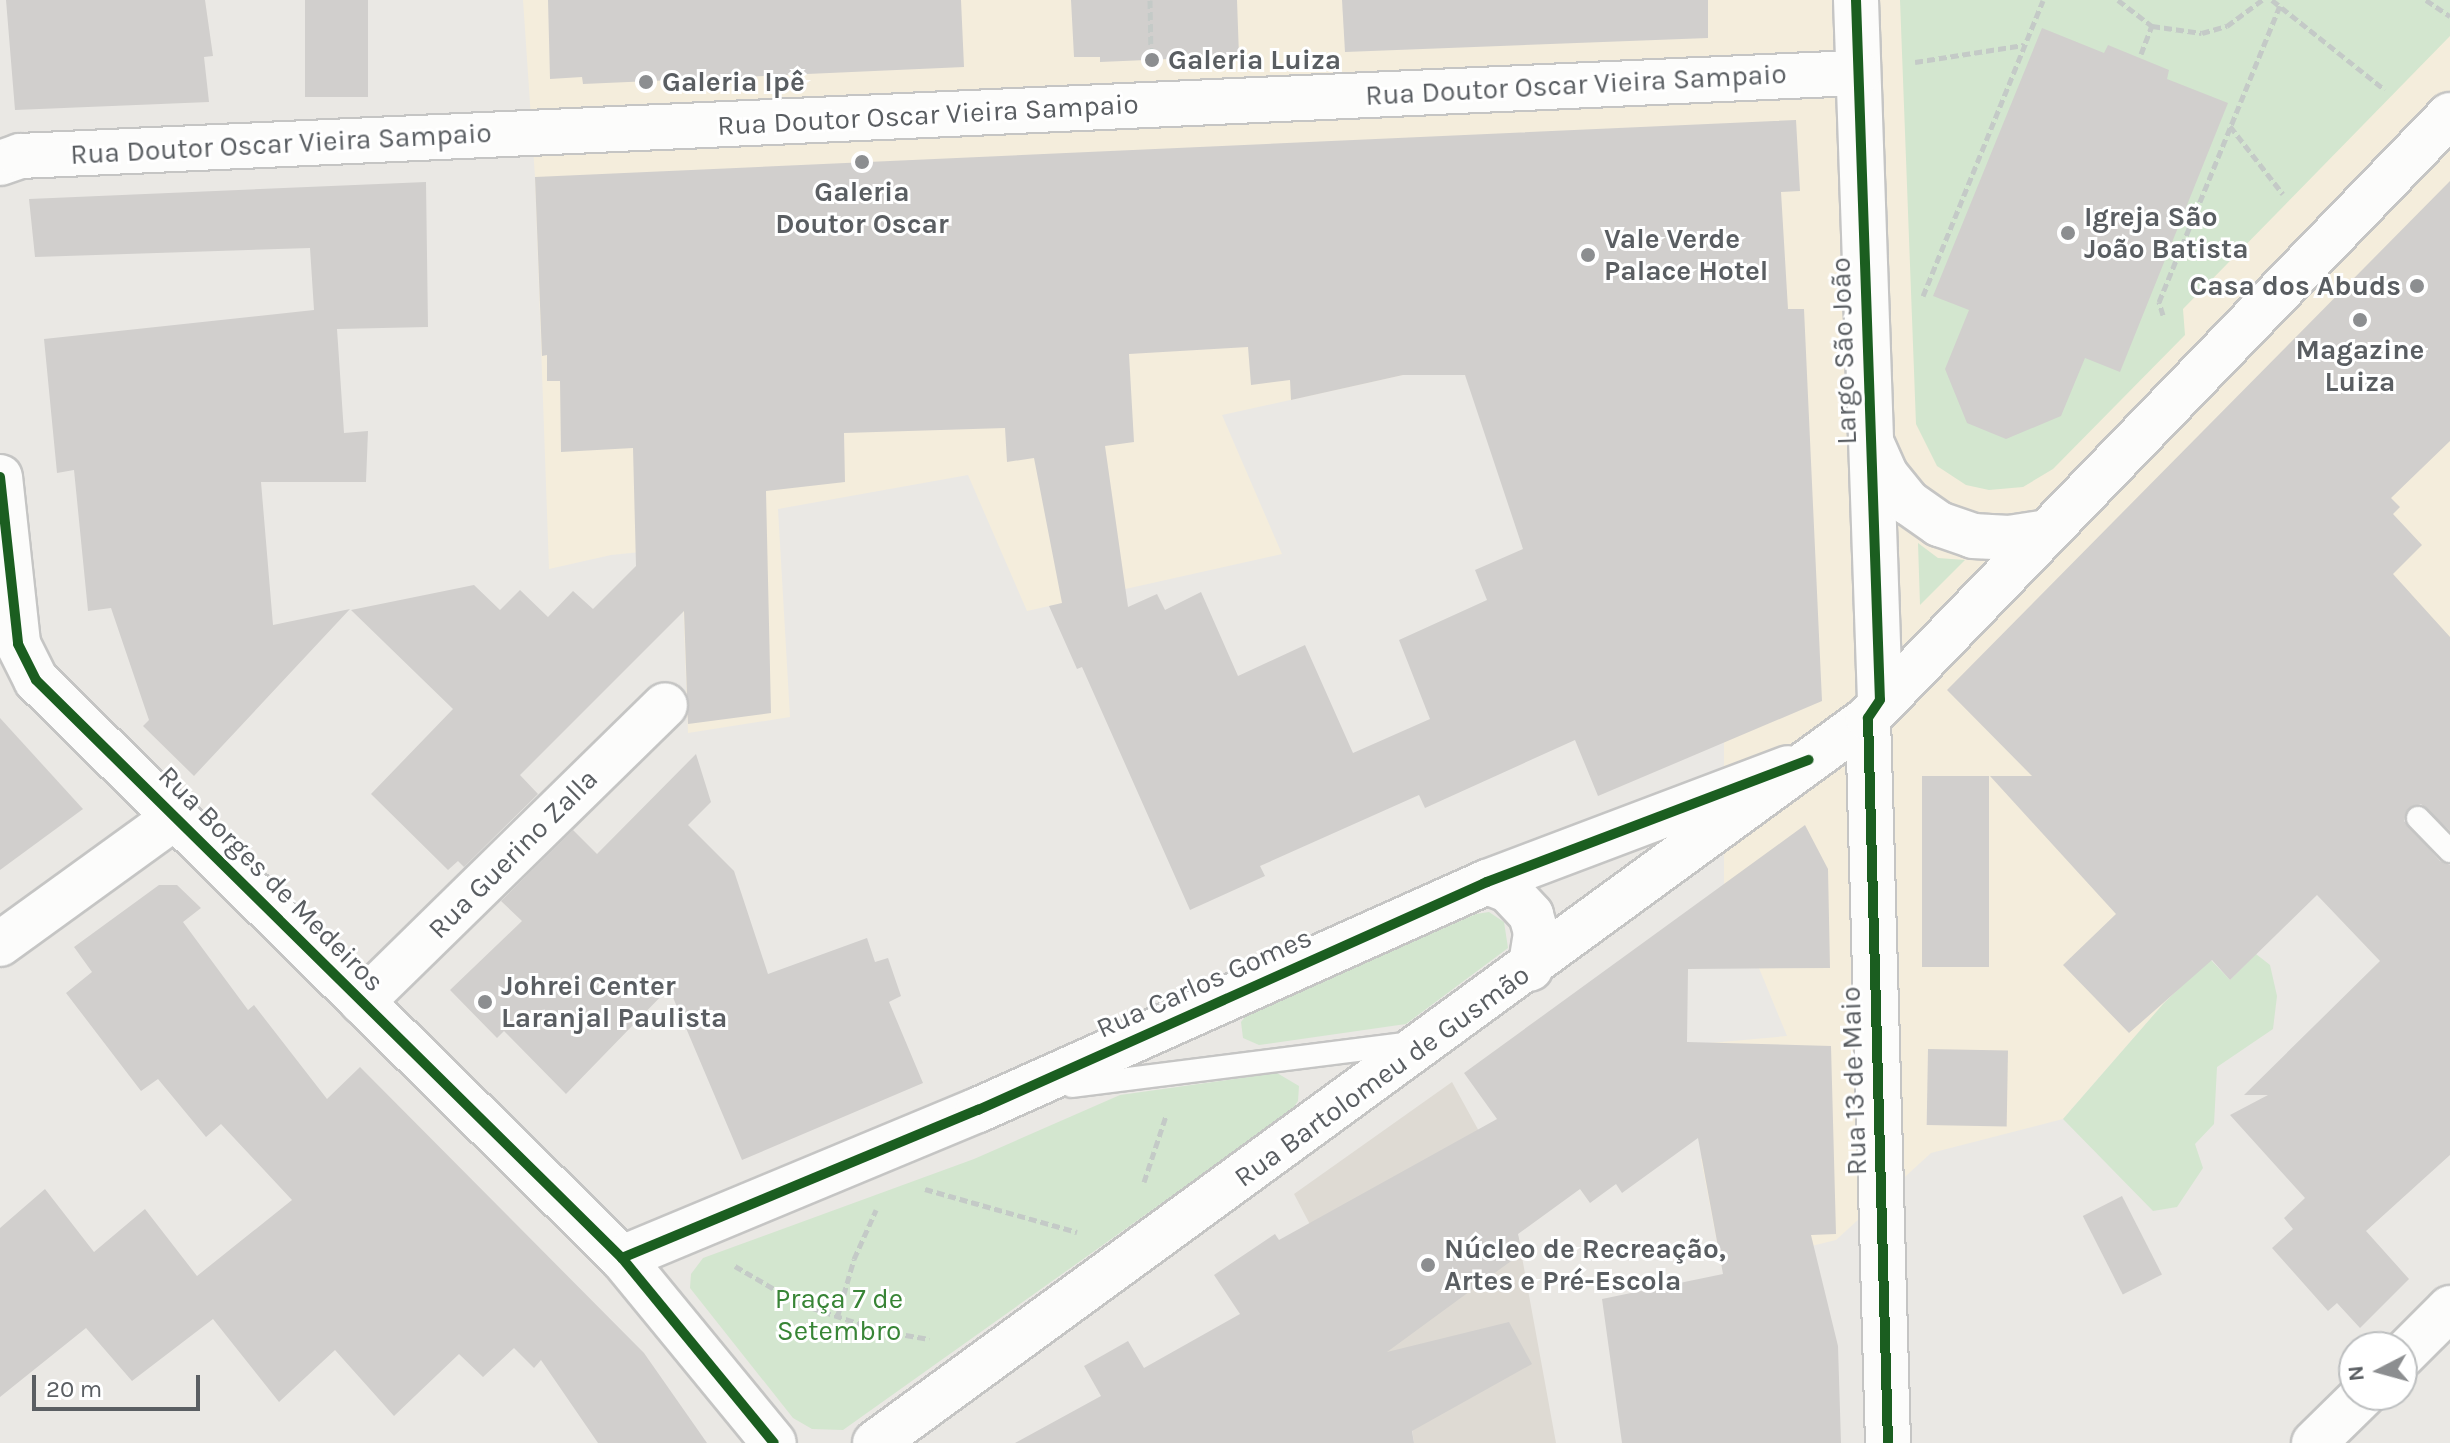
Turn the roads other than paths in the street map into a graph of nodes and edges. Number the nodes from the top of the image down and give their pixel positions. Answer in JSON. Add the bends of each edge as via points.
{"nodes":[{"id":1,"x":1856,"y":0,"type":"edge"},
{"id":2,"x":1858,"y":73,"type":"junction"},
{"id":3,"x":2450,"y":115,"type":"edge"},
{"id":4,"x":0,"y":163,"type":"edge"},
{"id":5,"x":1871,"y":442,"type":"junction"},
{"id":6,"x":0,"y":477,"type":"edge"},
{"id":7,"x":2045,"y":532,"type":"junction"},
{"id":8,"x":665,"y":705,"type":"dead end"},
{"id":9,"x":1874,"y":709,"type":"junction"},
{"id":10,"x":1809,"y":760,"type":"junction"},
{"id":11,"x":174,"y":818,"type":"junction"},
{"id":12,"x":2418,"y":818,"type":"dead end"},
{"id":13,"x":2450,"y":851,"type":"edge"},
{"id":14,"x":1487,"y":882,"type":"junction"},
{"id":15,"x":0,"y":944,"type":"edge"},
{"id":16,"x":1530,"y":969,"type":"junction"},
{"id":17,"x":362,"y":1002,"type":"junction"},
{"id":18,"x":1440,"y":1034,"type":"junction"},
{"id":19,"x":978,"y":1110,"type":"junction"},
{"id":20,"x":622,"y":1258,"type":"junction"},
{"id":21,"x":2450,"y":1308,"type":"edge"},
{"id":22,"x":2418,"y":1340,"type":"edge"},
{"id":23,"x":2347,"y":1411,"type":"edge"},
{"id":24,"x":774,"y":1443,"type":"edge"},
{"id":25,"x":875,"y":1443,"type":"edge"},
{"id":26,"x":1888,"y":1443,"type":"edge"},
{"id":27,"x":2314,"y":1443,"type":"edge"}],
"edges":[{"from":1,"to":2,"type":"street","name":"Largo São João"},
{"from":2,"to":4,"type":"street","name":"Rua Doutor Oscar Vieira Sampaio","via":[[20,156]]},
{"from":2,"to":5,"type":"street","name":"Largo São João"},
{"from":3,"to":7,"type":"street"},
{"from":5,"to":7,"type":"street","via":[[1886,475],[1909,503],[1939,524],[1973,536]]},
{"from":5,"to":9,"type":"street","name":"Largo São João"},
{"from":6,"to":11,"type":"street","name":"Rua Borges de Medeiros","via":[[23,663]]},
{"from":7,"to":9,"type":"street"},
{"from":8,"to":17,"type":"street","name":"Rua Guerino Zalla"},
{"from":9,"to":10,"type":"street","name":"Rua Bartolomeu de Gusmão"},
{"from":9,"to":26,"type":"street","name":"Rua 13 de Maio"},
{"from":10,"to":14,"type":"street","name":"Rua Carlos Gomes"},
{"from":10,"to":16,"type":"street","name":"Rua Bartolomeu de Gusmão"},
{"from":11,"to":15,"type":"street"},
{"from":11,"to":17,"type":"street","name":"Rua Borges de Medeiros"},
{"from":12,"to":13,"type":"lane"},
{"from":14,"to":16,"type":"street","via":[[1508,890],[1531,915],[1536,933]]},
{"from":14,"to":19,"type":"street","name":"Rua Carlos Gomes"},
{"from":16,"to":18,"type":"street","name":"Rua Bartolomeu de Gusmão"},
{"from":17,"to":20,"type":"street","name":"Rua Borges de Medeiros"},
{"from":18,"to":19,"type":"lane","via":[[1408,1044],[1097,1080]]},
{"from":18,"to":25,"type":"street","name":"Rua Bartolomeu de Gusmão"},
{"from":19,"to":20,"type":"street","name":"Rua Carlos Gomes"},
{"from":20,"to":24,"type":"street"},
{"from":21,"to":22,"type":"street"},
{"from":23,"to":27,"type":"street"}]}
